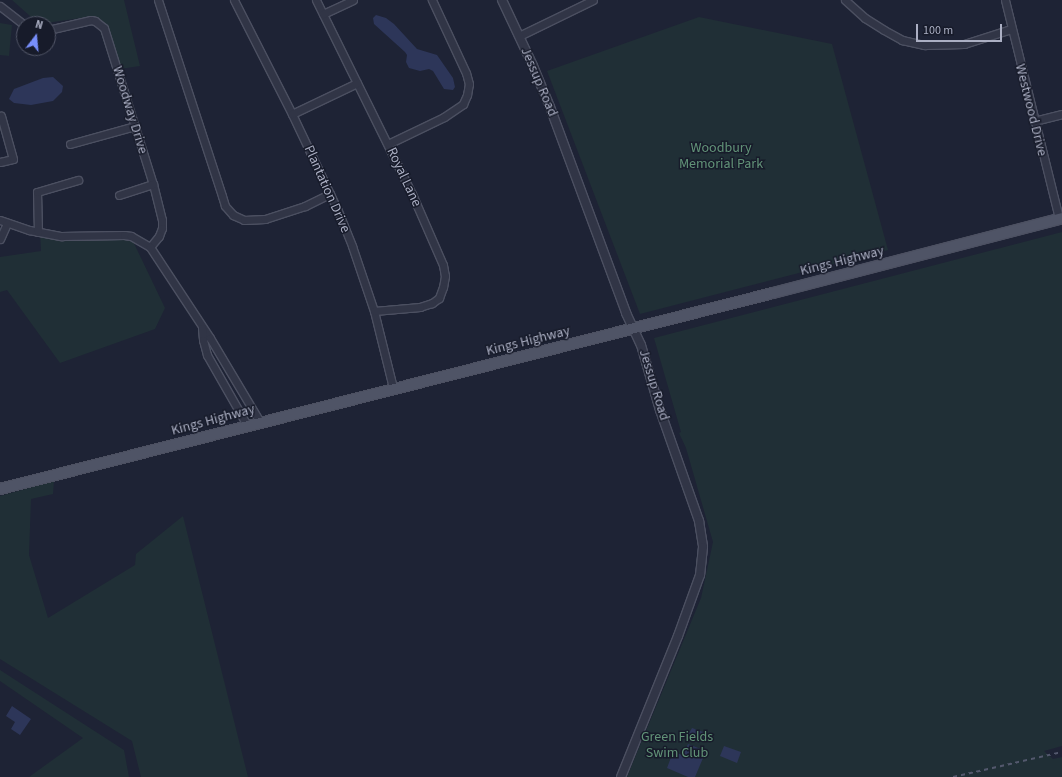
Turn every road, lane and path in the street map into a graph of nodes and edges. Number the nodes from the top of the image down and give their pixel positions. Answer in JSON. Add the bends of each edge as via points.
{"nodes":[{"id":1,"x":158,"y":0,"type":"edge"},
{"id":2,"x":234,"y":0,"type":"edge"},
{"id":3,"x":316,"y":0,"type":"edge"},
{"id":4,"x":353,"y":0,"type":"edge"},
{"id":5,"x":432,"y":0,"type":"edge"},
{"id":6,"x":502,"y":0,"type":"edge"},
{"id":7,"x":593,"y":0,"type":"edge"},
{"id":8,"x":845,"y":0,"type":"edge"},
{"id":9,"x":1005,"y":0,"type":"edge"},
{"id":10,"x":0,"y":6,"type":"edge"},
{"id":11,"x":323,"y":14,"type":"junction"},
{"id":12,"x":16,"y":19,"type":"edge"},
{"id":13,"x":56,"y":28,"type":"edge"},
{"id":14,"x":1011,"y":28,"type":"junction"},
{"id":15,"x":519,"y":36,"type":"junction"},
{"id":16,"x":357,"y":83,"type":"junction"},
{"id":17,"x":292,"y":114,"type":"junction"},
{"id":18,"x":1062,"y":114,"type":"edge"},
{"id":19,"x":2,"y":116,"type":"dead end"},
{"id":20,"x":1034,"y":121,"type":"junction"},
{"id":21,"x":135,"y":126,"type":"junction"},
{"id":22,"x":70,"y":144,"type":"dead end"},
{"id":23,"x":388,"y":144,"type":"junction"},
{"id":24,"x":0,"y":162,"type":"edge"},
{"id":25,"x":78,"y":180,"type":"dead end"},
{"id":26,"x":153,"y":184,"type":"junction"},
{"id":27,"x":330,"y":194,"type":"junction"},
{"id":28,"x":119,"y":195,"type":"dead end"},
{"id":29,"x":1060,"y":218,"type":"edge"},
{"id":30,"x":4,"y":221,"type":"edge"},
{"id":31,"x":38,"y":232,"type":"junction"},
{"id":32,"x":0,"y":239,"type":"edge"},
{"id":33,"x":150,"y":247,"type":"junction"},
{"id":34,"x":374,"y":311,"type":"junction"},
{"id":35,"x":202,"y":328,"type":"junction"},
{"id":36,"x":634,"y":328,"type":"junction"},
{"id":37,"x":393,"y":388,"type":"junction"},
{"id":38,"x":260,"y":422,"type":"junction"},
{"id":39,"x":247,"y":425,"type":"junction"},
{"id":40,"x":0,"y":489,"type":"edge"},
{"id":41,"x":621,"y":777,"type":"edge"}],
"edges":[{"from":1,"to":27,"type":"street","via":[[225,206],[233,215],[244,220],[265,219],[305,206]]},
{"from":2,"to":17,"type":"street","name":"Plantation Drive"},
{"from":3,"to":11,"type":"street","name":"Royal Lane"},
{"from":4,"to":11,"type":"street"},
{"from":5,"to":23,"type":"street","via":[[466,74],[469,84],[467,95],[463,104],[444,117]]},
{"from":6,"to":15,"type":"street","name":"Jessup Road"},
{"from":7,"to":15,"type":"street"},
{"from":8,"to":14,"type":"street","via":[[865,18],[884,30],[902,40],[924,45],[964,44]]},
{"from":9,"to":14,"type":"street","name":"Westwood Drive"},
{"from":10,"to":12,"type":"street"},
{"from":11,"to":16,"type":"street","name":"Royal Lane"},
{"from":13,"to":21,"type":"street","name":"Woodway Drive","via":[[90,20],[104,28]]},
{"from":14,"to":20,"type":"street","name":"Westwood Drive"},
{"from":15,"to":36,"type":"street","name":"Jessup Road","via":[[550,107],[626,313]]},
{"from":16,"to":17,"type":"street"},
{"from":16,"to":23,"type":"street","name":"Royal Lane"},
{"from":17,"to":27,"type":"street","name":"Plantation Drive"},
{"from":18,"to":20,"type":"street"},
{"from":19,"to":24,"type":"street","via":[[13,158]]},
{"from":20,"to":29,"type":"street","name":"Westwood Drive"},
{"from":21,"to":22,"type":"street"},
{"from":21,"to":26,"type":"street","name":"Woodway Drive"},
{"from":23,"to":34,"type":"street","name":"Royal Lane","via":[[438,252],[445,276],[439,298],[432,303],[420,307]]},
{"from":25,"to":31,"type":"street","via":[[37,192]]},
{"from":26,"to":28,"type":"street"},
{"from":26,"to":33,"type":"street","name":"Woodway Drive","via":[[162,228]]},
{"from":27,"to":34,"type":"street","name":"Plantation Drive","via":[[352,246]]},
{"from":29,"to":36,"type":"main road","name":"Kings Highway"},
{"from":30,"to":31,"type":"street"},
{"from":30,"to":32,"type":"street"},
{"from":31,"to":33,"type":"street","via":[[60,236],[124,235],[131,236]]},
{"from":33,"to":35,"type":"street","via":[[190,305]]},
{"from":34,"to":37,"type":"street","name":"Plantation Drive"},
{"from":35,"to":38,"type":"street"},
{"from":35,"to":39,"type":"street","via":[[207,355]]},
{"from":36,"to":37,"type":"main road","name":"Kings Highway"},
{"from":36,"to":41,"type":"street","name":"Jessup Road","via":[[699,521],[703,548],[700,575],[690,606]]},
{"from":37,"to":38,"type":"main road","name":"Kings Highway"},
{"from":38,"to":39,"type":"main road","name":"Kings Highway"},
{"from":39,"to":40,"type":"main road","name":"Kings Highway"}]}
